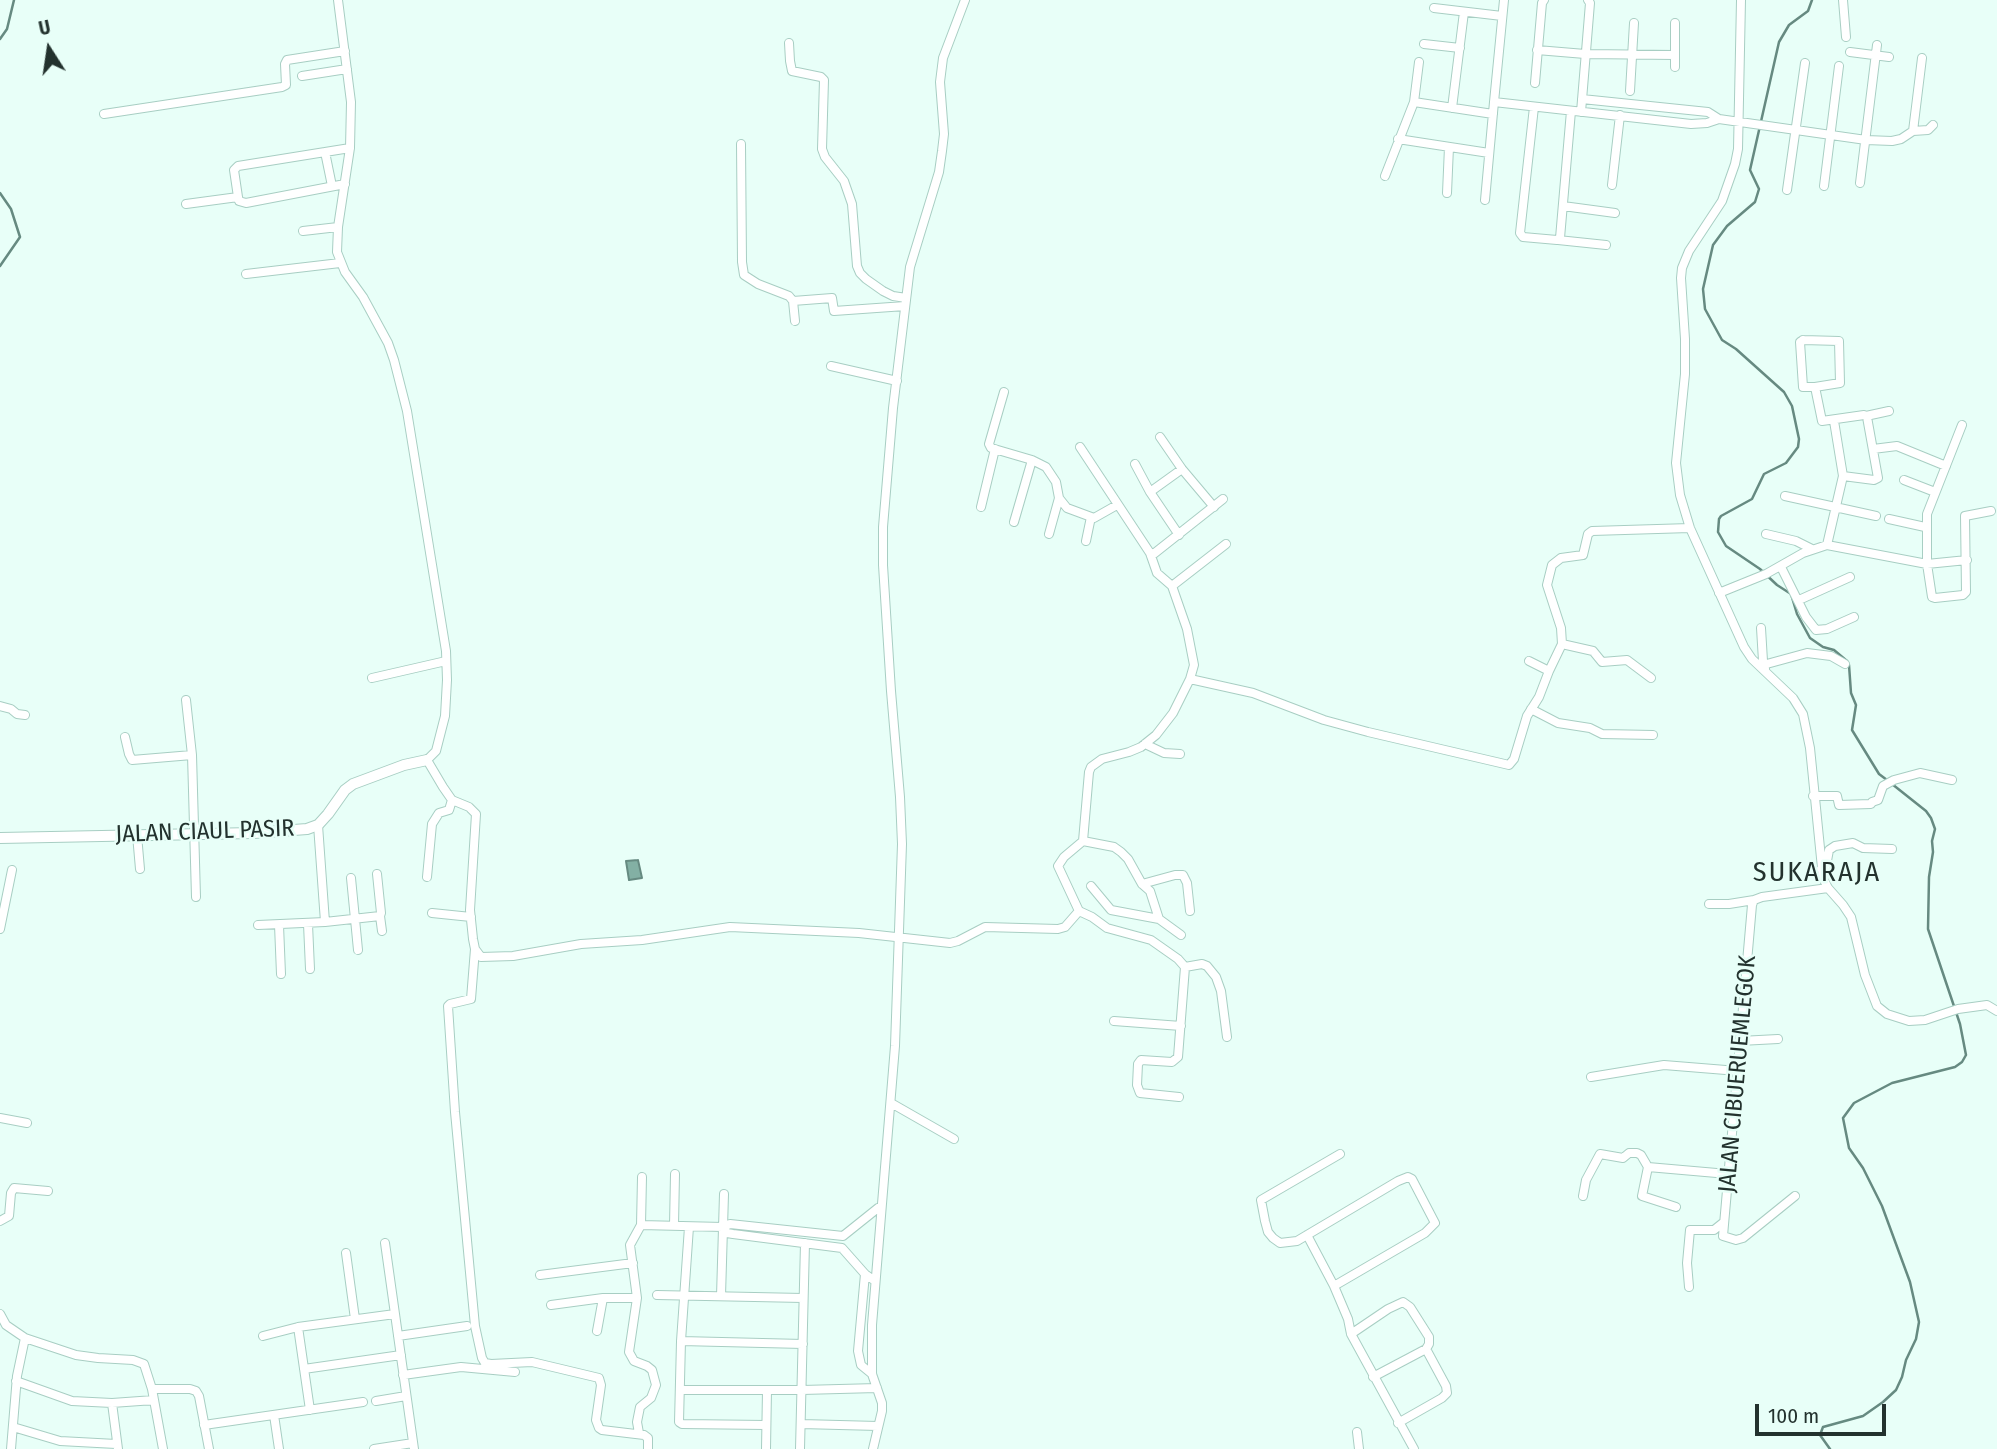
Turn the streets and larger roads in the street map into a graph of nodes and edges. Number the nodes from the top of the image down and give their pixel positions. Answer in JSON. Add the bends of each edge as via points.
{"nodes":[{"id":1,"x":338,"y":0,"type":"edge"},
{"id":2,"x":965,"y":0,"type":"edge"},
{"id":3,"x":1504,"y":0,"type":"edge"},
{"id":4,"x":1544,"y":0,"type":"edge"},
{"id":5,"x":1588,"y":0,"type":"edge"},
{"id":6,"x":1741,"y":0,"type":"edge"},
{"id":7,"x":1843,"y":0,"type":"edge"},
{"id":8,"x":1434,"y":9,"type":"dead end"},
{"id":9,"x":1464,"y":12,"type":"junction"},
{"id":10,"x":1502,"y":16,"type":"junction"},
{"id":11,"x":1634,"y":23,"type":"dead end"},
{"id":12,"x":1675,"y":23,"type":"dead end"},
{"id":13,"x":1846,"y":37,"type":"dead end"},
{"id":14,"x":789,"y":43,"type":"dead end"},
{"id":15,"x":1424,"y":44,"type":"dead end"},
{"id":16,"x":1460,"y":48,"type":"junction"},
{"id":17,"x":1537,"y":50,"type":"junction"},
{"id":18,"x":1877,"y":50,"type":"junction"},
{"id":19,"x":345,"y":51,"type":"junction"},
{"id":20,"x":1850,"y":52,"type":"dead end"},
{"id":21,"x":1585,"y":54,"type":"junction"},
{"id":22,"x":1631,"y":55,"type":"junction"},
{"id":23,"x":1675,"y":55,"type":"junction"},
{"id":24,"x":1889,"y":57,"type":"dead end"},
{"id":25,"x":1922,"y":58,"type":"dead end"},
{"id":26,"x":1419,"y":62,"type":"dead end"},
{"id":27,"x":1805,"y":63,"type":"dead end"},
{"id":28,"x":1839,"y":66,"type":"dead end"},
{"id":29,"x":1675,"y":67,"type":"dead end"},
{"id":30,"x":347,"y":69,"type":"junction"},
{"id":31,"x":302,"y":76,"type":"dead end"},
{"id":32,"x":1535,"y":83,"type":"dead end"},
{"id":33,"x":1630,"y":90,"type":"dead end"},
{"id":34,"x":1582,"y":99,"type":"junction"},
{"id":35,"x":1414,"y":102,"type":"junction"},
{"id":36,"x":1494,"y":102,"type":"junction"},
{"id":37,"x":1534,"y":107,"type":"junction"},
{"id":38,"x":1452,"y":108,"type":"junction"},
{"id":39,"x":1670,"y":108,"type":"junction"},
{"id":40,"x":1571,"y":111,"type":"junction"},
{"id":41,"x":1581,"y":112,"type":"junction"},
{"id":42,"x":104,"y":114,"type":"dead end"},
{"id":43,"x":1493,"y":114,"type":"junction"},
{"id":44,"x":1620,"y":115,"type":"junction"},
{"id":45,"x":1719,"y":119,"type":"junction"},
{"id":46,"x":1668,"y":120,"type":"junction"},
{"id":47,"x":1737,"y":121,"type":"junction"},
{"id":48,"x":1933,"y":125,"type":"dead end"},
{"id":49,"x":1795,"y":129,"type":"junction"},
{"id":50,"x":1913,"y":131,"type":"junction"},
{"id":51,"x":1831,"y":134,"type":"junction"},
{"id":52,"x":1398,"y":139,"type":"junction"},
{"id":53,"x":1866,"y":140,"type":"junction"},
{"id":54,"x":741,"y":144,"type":"dead end"},
{"id":55,"x":1450,"y":147,"type":"junction"},
{"id":56,"x":350,"y":148,"type":"junction"},
{"id":57,"x":325,"y":152,"type":"junction"},
{"id":58,"x":1489,"y":153,"type":"junction"},
{"id":59,"x":1385,"y":176,"type":"dead end"},
{"id":60,"x":1860,"y":183,"type":"dead end"},
{"id":61,"x":345,"y":184,"type":"junction"},
{"id":62,"x":1612,"y":185,"type":"dead end"},
{"id":63,"x":332,"y":186,"type":"junction"},
{"id":64,"x":1824,"y":186,"type":"dead end"},
{"id":65,"x":1787,"y":190,"type":"dead end"},
{"id":66,"x":1447,"y":193,"type":"dead end"},
{"id":67,"x":238,"y":197,"type":"junction"},
{"id":68,"x":1485,"y":200,"type":"dead end"},
{"id":69,"x":186,"y":204,"type":"dead end"},
{"id":70,"x":1563,"y":206,"type":"junction"},
{"id":71,"x":1615,"y":213,"type":"dead end"},
{"id":72,"x":338,"y":227,"type":"junction"},
{"id":73,"x":303,"y":231,"type":"dead end"},
{"id":74,"x":1558,"y":240,"type":"junction"},
{"id":75,"x":1606,"y":245,"type":"dead end"},
{"id":76,"x":340,"y":263,"type":"junction"},
{"id":77,"x":246,"y":274,"type":"dead end"},
{"id":78,"x":793,"y":301,"type":"junction"},
{"id":79,"x":906,"y":302,"type":"junction"},
{"id":80,"x":795,"y":321,"type":"dead end"},
{"id":81,"x":831,"y":366,"type":"dead end"},
{"id":82,"x":897,"y":381,"type":"junction"},
{"id":83,"x":1815,"y":387,"type":"junction"},
{"id":84,"x":1004,"y":392,"type":"dead end"},
{"id":85,"x":1889,"y":411,"type":"dead end"},
{"id":86,"x":1866,"y":416,"type":"junction"},
{"id":87,"x":1834,"y":421,"type":"junction"},
{"id":88,"x":1962,"y":425,"type":"dead end"},
{"id":89,"x":1160,"y":437,"type":"dead end"},
{"id":90,"x":1080,"y":447,"type":"dead end"},
{"id":91,"x":996,"y":449,"type":"junction"},
{"id":92,"x":1873,"y":449,"type":"junction"},
{"id":93,"x":1032,"y":460,"type":"junction"},
{"id":94,"x":1135,"y":464,"type":"dead end"},
{"id":95,"x":1946,"y":466,"type":"junction"},
{"id":96,"x":1182,"y":469,"type":"junction"},
{"id":97,"x":1843,"y":476,"type":"junction"},
{"id":98,"x":1904,"y":480,"type":"dead end"},
{"id":99,"x":1150,"y":492,"type":"junction"},
{"id":100,"x":1935,"y":492,"type":"junction"},
{"id":101,"x":1785,"y":496,"type":"dead end"},
{"id":102,"x":1059,"y":498,"type":"junction"},
{"id":103,"x":1223,"y":499,"type":"dead end"},
{"id":104,"x":1117,"y":505,"type":"junction"},
{"id":105,"x":981,"y":507,"type":"dead end"},
{"id":106,"x":1214,"y":507,"type":"junction"},
{"id":107,"x":1836,"y":508,"type":"junction"},
{"id":108,"x":1991,"y":511,"type":"dead end"},
{"id":109,"x":1876,"y":516,"type":"dead end"},
{"id":110,"x":1091,"y":517,"type":"junction"},
{"id":111,"x":1889,"y":519,"type":"dead end"},
{"id":112,"x":1014,"y":522,"type":"dead end"},
{"id":113,"x":1925,"y":527,"type":"junction"},
{"id":114,"x":1690,"y":528,"type":"junction"},
{"id":115,"x":1049,"y":534,"type":"dead end"},
{"id":116,"x":1766,"y":534,"type":"dead end"},
{"id":117,"x":1179,"y":535,"type":"junction"},
{"id":118,"x":1086,"y":541,"type":"dead end"},
{"id":119,"x":1226,"y":544,"type":"dead end"},
{"id":120,"x":1827,"y":545,"type":"junction"},
{"id":121,"x":1812,"y":549,"type":"junction"},
{"id":122,"x":1151,"y":556,"type":"junction"},
{"id":123,"x":1967,"y":560,"type":"junction"},
{"id":124,"x":1927,"y":564,"type":"junction"},
{"id":125,"x":1780,"y":567,"type":"junction"},
{"id":126,"x":1850,"y":577,"type":"dead end"},
{"id":127,"x":1172,"y":586,"type":"junction"},
{"id":128,"x":1719,"y":593,"type":"junction"},
{"id":129,"x":1799,"y":600,"type":"junction"},
{"id":130,"x":1854,"y":617,"type":"dead end"},
{"id":131,"x":1761,"y":628,"type":"dead end"},
{"id":132,"x":1562,"y":644,"type":"junction"},
{"id":133,"x":446,"y":661,"type":"junction"},
{"id":134,"x":1529,"y":661,"type":"dead end"},
{"id":135,"x":1845,"y":664,"type":"dead end"},
{"id":136,"x":1765,"y":668,"type":"junction"},
{"id":137,"x":1549,"y":671,"type":"junction"},
{"id":138,"x":372,"y":678,"type":"dead end"},
{"id":139,"x":1651,"y":678,"type":"dead end"},
{"id":140,"x":1190,"y":679,"type":"junction"},
{"id":141,"x":186,"y":700,"type":"dead end"},
{"id":142,"x":0,"y":706,"type":"edge"},
{"id":143,"x":1531,"y":709,"type":"junction"},
{"id":144,"x":25,"y":715,"type":"dead end"},
{"id":145,"x":1653,"y":735,"type":"dead end"},
{"id":146,"x":125,"y":737,"type":"dead end"},
{"id":147,"x":1145,"y":744,"type":"junction"},
{"id":148,"x":1180,"y":754,"type":"dead end"},
{"id":149,"x":192,"y":755,"type":"junction"},
{"id":150,"x":427,"y":760,"type":"junction"},
{"id":151,"x":1952,"y":780,"type":"dead end"},
{"id":152,"x":1814,"y":796,"type":"junction"},
{"id":153,"x":452,"y":800,"type":"junction"},
{"id":154,"x":318,"y":825,"type":"junction"},
{"id":155,"x":193,"y":834,"type":"junction"},
{"id":156,"x":137,"y":835,"type":"junction"},
{"id":157,"x":0,"y":838,"type":"edge"},
{"id":158,"x":1083,"y":841,"type":"junction"},
{"id":159,"x":1892,"y":849,"type":"dead end"},
{"id":160,"x":140,"y":869,"type":"dead end"},
{"id":161,"x":12,"y":870,"type":"dead end"},
{"id":162,"x":1821,"y":870,"type":"junction"},
{"id":163,"x":377,"y":874,"type":"dead end"},
{"id":164,"x":427,"y":877,"type":"dead end"},
{"id":165,"x":351,"y":878,"type":"dead end"},
{"id":166,"x":1142,"y":884,"type":"junction"},
{"id":167,"x":1091,"y":886,"type":"dead end"},
{"id":168,"x":1828,"y":888,"type":"junction"},
{"id":169,"x":196,"y":897,"type":"dead end"},
{"id":170,"x":1754,"y":901,"type":"junction"},
{"id":171,"x":1709,"y":904,"type":"dead end"},
{"id":172,"x":1079,"y":911,"type":"junction"},
{"id":173,"x":1190,"y":911,"type":"dead end"},
{"id":174,"x":432,"y":913,"type":"dead end"},
{"id":175,"x":380,"y":916,"type":"junction"},
{"id":176,"x":471,"y":917,"type":"junction"},
{"id":177,"x":356,"y":919,"type":"junction"},
{"id":178,"x":1159,"y":919,"type":"junction"},
{"id":179,"x":325,"y":922,"type":"junction"},
{"id":180,"x":308,"y":924,"type":"junction"},
{"id":181,"x":258,"y":925,"type":"dead end"},
{"id":182,"x":279,"y":925,"type":"junction"},
{"id":183,"x":0,"y":929,"type":"edge"},
{"id":184,"x":382,"y":931,"type":"dead end"},
{"id":185,"x":1181,"y":935,"type":"dead end"},
{"id":186,"x":899,"y":936,"type":"junction"},
{"id":187,"x":475,"y":949,"type":"junction"},
{"id":188,"x":358,"y":950,"type":"dead end"},
{"id":189,"x":1185,"y":968,"type":"junction"},
{"id":190,"x":310,"y":970,"type":"dead end"},
{"id":191,"x":281,"y":974,"type":"dead end"},
{"id":192,"x":1997,"y":1011,"type":"edge"},
{"id":193,"x":1114,"y":1021,"type":"dead end"},
{"id":194,"x":1181,"y":1026,"type":"junction"},
{"id":195,"x":1227,"y":1037,"type":"dead end"},
{"id":196,"x":1778,"y":1039,"type":"dead end"},
{"id":197,"x":1740,"y":1041,"type":"junction"},
{"id":198,"x":1738,"y":1071,"type":"junction"},
{"id":199,"x":1591,"y":1077,"type":"dead end"},
{"id":200,"x":1179,"y":1097,"type":"dead end"},
{"id":201,"x":891,"y":1103,"type":"junction"},
{"id":202,"x":0,"y":1118,"type":"edge"},
{"id":203,"x":27,"y":1123,"type":"dead end"},
{"id":204,"x":954,"y":1139,"type":"dead end"},
{"id":205,"x":1340,"y":1154,"type":"dead end"},
{"id":206,"x":1648,"y":1167,"type":"junction"},
{"id":207,"x":675,"y":1174,"type":"dead end"},
{"id":208,"x":1728,"y":1174,"type":"junction"},
{"id":209,"x":642,"y":1177,"type":"dead end"},
{"id":210,"x":48,"y":1191,"type":"dead end"},
{"id":211,"x":723,"y":1194,"type":"dead end"},
{"id":212,"x":1583,"y":1196,"type":"dead end"},
{"id":213,"x":1795,"y":1196,"type":"dead end"},
{"id":214,"x":1676,"y":1207,"type":"dead end"},
{"id":215,"x":878,"y":1208,"type":"dead end"},
{"id":216,"x":0,"y":1221,"type":"edge"},
{"id":217,"x":1724,"y":1222,"type":"junction"},
{"id":218,"x":674,"y":1226,"type":"junction"},
{"id":219,"x":689,"y":1227,"type":"junction"},
{"id":220,"x":723,"y":1227,"type":"junction"},
{"id":221,"x":640,"y":1228,"type":"junction"},
{"id":222,"x":1307,"y":1235,"type":"junction"},
{"id":223,"x":843,"y":1236,"type":"junction"},
{"id":224,"x":384,"y":1243,"type":"dead end"},
{"id":225,"x":805,"y":1243,"type":"junction"},
{"id":226,"x":842,"y":1248,"type":"junction"},
{"id":227,"x":346,"y":1253,"type":"dead end"},
{"id":228,"x":633,"y":1263,"type":"junction"},
{"id":229,"x":866,"y":1274,"type":"junction"},
{"id":230,"x":540,"y":1275,"type":"dead end"},
{"id":231,"x":875,"y":1281,"type":"junction"},
{"id":232,"x":1334,"y":1286,"type":"junction"},
{"id":233,"x":1689,"y":1287,"type":"dead end"},
{"id":234,"x":657,"y":1295,"type":"dead end"},
{"id":235,"x":683,"y":1296,"type":"junction"},
{"id":236,"x":721,"y":1296,"type":"junction"},
{"id":237,"x":603,"y":1298,"type":"junction"},
{"id":238,"x":637,"y":1298,"type":"junction"},
{"id":239,"x":803,"y":1298,"type":"junction"},
{"id":240,"x":551,"y":1305,"type":"dead end"},
{"id":241,"x":0,"y":1314,"type":"edge"},
{"id":242,"x":395,"y":1314,"type":"junction"},
{"id":243,"x":355,"y":1319,"type":"junction"},
{"id":244,"x":467,"y":1326,"type":"dead end"},
{"id":245,"x":298,"y":1327,"type":"junction"},
{"id":246,"x":597,"y":1331,"type":"dead end"},
{"id":247,"x":1351,"y":1334,"type":"junction"},
{"id":248,"x":263,"y":1336,"type":"dead end"},
{"id":249,"x":398,"y":1336,"type":"junction"},
{"id":250,"x":25,"y":1338,"type":"junction"},
{"id":251,"x":681,"y":1341,"type":"junction"},
{"id":252,"x":803,"y":1344,"type":"junction"},
{"id":253,"x":1426,"y":1349,"type":"junction"},
{"id":254,"x":401,"y":1356,"type":"junction"},
{"id":255,"x":304,"y":1369,"type":"junction"},
{"id":256,"x":515,"y":1372,"type":"dead end"},
{"id":257,"x":872,"y":1374,"type":"junction"},
{"id":258,"x":403,"y":1375,"type":"junction"},
{"id":259,"x":1373,"y":1377,"type":"junction"},
{"id":260,"x":16,"y":1381,"type":"junction"},
{"id":261,"x":877,"y":1388,"type":"junction"},
{"id":262,"x":152,"y":1389,"type":"junction"},
{"id":263,"x":680,"y":1390,"type":"junction"},
{"id":264,"x":766,"y":1390,"type":"junction"},
{"id":265,"x":802,"y":1390,"type":"junction"},
{"id":266,"x":406,"y":1396,"type":"junction"},
{"id":267,"x":154,"y":1400,"type":"junction"},
{"id":268,"x":376,"y":1401,"type":"dead end"},
{"id":269,"x":363,"y":1402,"type":"dead end"},
{"id":270,"x":112,"y":1403,"type":"junction"},
{"id":271,"x":310,"y":1410,"type":"junction"},
{"id":272,"x":274,"y":1415,"type":"junction"},
{"id":273,"x":1398,"y":1423,"type":"junction"},
{"id":274,"x":801,"y":1424,"type":"junction"},
{"id":275,"x":204,"y":1425,"type":"junction"},
{"id":276,"x":766,"y":1425,"type":"junction"},
{"id":277,"x":878,"y":1426,"type":"junction"},
{"id":278,"x":13,"y":1427,"type":"junction"},
{"id":279,"x":1357,"y":1432,"type":"dead end"},
{"id":280,"x":639,"y":1433,"type":"junction"},
{"id":281,"x":414,"y":1446,"type":"edge"},
{"id":282,"x":117,"y":1447,"type":"edge"},
{"id":283,"x":11,"y":1449,"type":"edge"},
{"id":284,"x":163,"y":1449,"type":"edge"},
{"id":285,"x":209,"y":1449,"type":"edge"},
{"id":286,"x":279,"y":1449,"type":"edge"},
{"id":287,"x":374,"y":1449,"type":"edge"},
{"id":288,"x":648,"y":1449,"type":"edge"},
{"id":289,"x":766,"y":1449,"type":"edge"},
{"id":290,"x":800,"y":1449,"type":"edge"},
{"id":291,"x":873,"y":1449,"type":"edge"},
{"id":292,"x":1359,"y":1449,"type":"edge"},
{"id":293,"x":1414,"y":1449,"type":"edge"}],
"edges":[{"from":1,"to":19,"type":"street"},
{"from":2,"to":79,"type":"street","via":[[943,58],[943,150],[912,260]]},
{"from":3,"to":10,"type":"street"},
{"from":4,"to":17,"type":"street"},
{"from":5,"to":21,"type":"street"},
{"from":6,"to":47,"type":"street"},
{"from":7,"to":13,"type":"street"},
{"from":8,"to":9,"type":"street"},
{"from":9,"to":10,"type":"street"},
{"from":9,"to":16,"type":"street"},
{"from":10,"to":36,"type":"street"},
{"from":11,"to":22,"type":"street"},
{"from":12,"to":23,"type":"street"},
{"from":14,"to":79,"type":"street","via":[[792,71],[824,80],[822,149],[844,181],[852,204],[860,272]]},
{"from":15,"to":16,"type":"street"},
{"from":16,"to":38,"type":"street"},
{"from":17,"to":21,"type":"street"},
{"from":17,"to":32,"type":"street"},
{"from":18,"to":20,"type":"street"},
{"from":18,"to":24,"type":"street"},
{"from":18,"to":53,"type":"street"},
{"from":19,"to":30,"type":"street"},
{"from":19,"to":42,"type":"street","via":[[286,60],[287,83],[282,88]]},
{"from":21,"to":22,"type":"street"},
{"from":21,"to":34,"type":"street"},
{"from":22,"to":23,"type":"street"},
{"from":22,"to":33,"type":"street"},
{"from":23,"to":29,"type":"street"},
{"from":25,"to":50,"type":"street"},
{"from":26,"to":35,"type":"street"},
{"from":27,"to":49,"type":"street"},
{"from":28,"to":51,"type":"street"},
{"from":30,"to":31,"type":"street"},
{"from":30,"to":56,"type":"street"},
{"from":34,"to":39,"type":"street"},
{"from":34,"to":41,"type":"street"},
{"from":35,"to":38,"type":"street"},
{"from":35,"to":52,"type":"street"},
{"from":36,"to":37,"type":"street"},
{"from":36,"to":43,"type":"street"},
{"from":37,"to":40,"type":"street"},
{"from":37,"to":74,"type":"street","via":[[1520,234]]},
{"from":38,"to":43,"type":"street"},
{"from":39,"to":45,"type":"street","via":[[1708,112]]},
{"from":39,"to":46,"type":"street"},
{"from":40,"to":41,"type":"street"},
{"from":40,"to":70,"type":"street"},
{"from":41,"to":44,"type":"street"},
{"from":43,"to":58,"type":"street"},
{"from":44,"to":46,"type":"street"},
{"from":44,"to":62,"type":"street"},
{"from":45,"to":46,"type":"street","via":[[1691,124]]},
{"from":45,"to":47,"type":"street"},
{"from":47,"to":49,"type":"street"},
{"from":47,"to":114,"type":"street","via":[[1732,177],[1682,268],[1685,374],[1676,463]]},
{"from":48,"to":50,"type":"street"},
{"from":49,"to":51,"type":"street"},
{"from":49,"to":65,"type":"street"},
{"from":50,"to":53,"type":"street","via":[[1892,141]]},
{"from":51,"to":53,"type":"street"},
{"from":51,"to":64,"type":"street"},
{"from":52,"to":55,"type":"street"},
{"from":52,"to":59,"type":"street"},
{"from":53,"to":60,"type":"street"},
{"from":54,"to":78,"type":"street","via":[[742,270],[751,281]]},
{"from":55,"to":58,"type":"street"},
{"from":55,"to":66,"type":"street"},
{"from":56,"to":57,"type":"street"},
{"from":56,"to":61,"type":"street"},
{"from":57,"to":63,"type":"street"},
{"from":57,"to":67,"type":"street","via":[[236,167]]},
{"from":58,"to":68,"type":"street"},
{"from":61,"to":63,"type":"street"},
{"from":61,"to":72,"type":"street"},
{"from":63,"to":67,"type":"street","via":[[246,203]]},
{"from":67,"to":69,"type":"street"},
{"from":70,"to":71,"type":"street"},
{"from":70,"to":74,"type":"street"},
{"from":72,"to":73,"type":"street"},
{"from":72,"to":76,"type":"street"},
{"from":74,"to":75,"type":"street"},
{"from":76,"to":77,"type":"street"},
{"from":76,"to":133,"type":"street","via":[[383,332],[401,386]]},
{"from":78,"to":79,"type":"street","via":[[830,298],[834,311]]},
{"from":78,"to":80,"type":"street"},
{"from":79,"to":82,"type":"street"},
{"from":81,"to":82,"type":"street"},
{"from":82,"to":186,"type":"street","via":[[882,544],[902,818]]},
{"from":83,"to":83,"type":"street","via":[[1841,383],[1838,341],[1800,342],[1802,385]]},
{"from":83,"to":87,"type":"street","via":[[1822,421]]},
{"from":84,"to":91,"type":"street","via":[[989,444]]},
{"from":85,"to":86,"type":"street"},
{"from":86,"to":87,"type":"street"},
{"from":86,"to":92,"type":"street"},
{"from":87,"to":97,"type":"street"},
{"from":88,"to":95,"type":"street"},
{"from":89,"to":96,"type":"street"},
{"from":90,"to":104,"type":"street"},
{"from":91,"to":93,"type":"street"},
{"from":91,"to":105,"type":"street"},
{"from":92,"to":95,"type":"street","via":[[1897,446]]},
{"from":92,"to":97,"type":"street","via":[[1878,478]]},
{"from":93,"to":102,"type":"street","via":[[1051,472]]},
{"from":93,"to":112,"type":"street"},
{"from":94,"to":99,"type":"street"},
{"from":95,"to":100,"type":"street"},
{"from":96,"to":99,"type":"street"},
{"from":96,"to":106,"type":"street"},
{"from":97,"to":107,"type":"street"},
{"from":98,"to":100,"type":"street"},
{"from":99,"to":117,"type":"street"},
{"from":100,"to":113,"type":"street"},
{"from":101,"to":107,"type":"street"},
{"from":102,"to":110,"type":"street","via":[[1067,508]]},
{"from":102,"to":115,"type":"street"},
{"from":103,"to":106,"type":"street"},
{"from":104,"to":110,"type":"street"},
{"from":104,"to":122,"type":"street"},
{"from":106,"to":117,"type":"street"},
{"from":107,"to":109,"type":"street"},
{"from":107,"to":120,"type":"street"},
{"from":108,"to":123,"type":"street","via":[[1965,516]]},
{"from":110,"to":118,"type":"street"},
{"from":111,"to":113,"type":"street"},
{"from":113,"to":124,"type":"street"},
{"from":114,"to":128,"type":"street"},
{"from":114,"to":132,"type":"street","via":[[1592,531],[1583,555],[1555,562],[1548,585]]},
{"from":116,"to":121,"type":"street"},
{"from":117,"to":122,"type":"street"},
{"from":119,"to":127,"type":"street"},
{"from":120,"to":121,"type":"street"},
{"from":120,"to":124,"type":"street"},
{"from":121,"to":125,"type":"street"},
{"from":122,"to":127,"type":"street","via":[[1157,573]]},
{"from":123,"to":124,"type":"street"},
{"from":123,"to":124,"type":"street","via":[[1965,593],[1935,598],[1930,594]]},
{"from":125,"to":128,"type":"street"},
{"from":125,"to":129,"type":"street"},
{"from":126,"to":129,"type":"street"},
{"from":127,"to":140,"type":"street","via":[[1194,660]]},
{"from":128,"to":136,"type":"street","via":[[1744,647]]},
{"from":129,"to":130,"type":"street","via":[[1818,631]]},
{"from":131,"to":136,"type":"street"},
{"from":132,"to":137,"type":"street"},
{"from":132,"to":139,"type":"street","via":[[1593,651],[1605,662],[1627,660]]},
{"from":133,"to":138,"type":"street"},
{"from":133,"to":150,"type":"street","via":[[443,729],[436,751]]},
{"from":134,"to":137,"type":"street"},
{"from":135,"to":136,"type":"street","via":[[1830,656],[1807,653]]},
{"from":136,"to":152,"type":"street","via":[[1803,714]]},
{"from":137,"to":143,"type":"street"},
{"from":140,"to":143,"type":"street","via":[[1253,693],[1368,732],[1507,765],[1514,759]]},
{"from":140,"to":147,"type":"street","via":[[1162,729]]},
{"from":141,"to":149,"type":"street"},
{"from":142,"to":144,"type":"street"},
{"from":143,"to":145,"type":"street","via":[[1558,723],[1602,734]]},
{"from":146,"to":149,"type":"street","via":[[132,760]]},
{"from":147,"to":148,"type":"street"},
{"from":147,"to":158,"type":"street","via":[[1102,758],[1091,767]]},
{"from":149,"to":155,"type":"street"},
{"from":150,"to":153,"type":"street"},
{"from":150,"to":154,"type":"street","name":"JALAN CIAUL PASIR","via":[[349,787]]},
{"from":151,"to":152,"type":"street","via":[[1920,773],[1894,780],[1871,804],[1839,805],[1837,796]]},
{"from":152,"to":162,"type":"street"},
{"from":153,"to":164,"type":"street","via":[[449,810],[439,813],[432,824]]},
{"from":153,"to":176,"type":"street","via":[[476,814]]},
{"from":154,"to":155,"type":"street","name":"JALAN CIAUL PASIR","via":[[281,832]]},
{"from":154,"to":179,"type":"street"},
{"from":155,"to":156,"type":"street","name":"JALAN CIAUL PASIR"},
{"from":155,"to":169,"type":"street"},
{"from":156,"to":157,"type":"street","name":"JALAN CIAUL PASIR"},
{"from":156,"to":160,"type":"street"},
{"from":158,"to":166,"type":"street","via":[[1114,847],[1128,859]]},
{"from":158,"to":172,"type":"street","via":[[1058,864]]},
{"from":159,"to":162,"type":"street","via":[[1838,845],[1829,850]]},
{"from":161,"to":183,"type":"street"},
{"from":162,"to":168,"type":"street"},
{"from":163,"to":175,"type":"street"},
{"from":165,"to":177,"type":"street"},
{"from":166,"to":173,"type":"street","via":[[1183,875]]},
{"from":166,"to":178,"type":"street","via":[[1150,891]]},
{"from":167,"to":178,"type":"street","via":[[1111,910]]},
{"from":168,"to":170,"type":"street"},
{"from":168,"to":192,"type":"street","via":[[1851,917],[1865,975],[1882,1011],[1909,1021],[1987,1005]]},
{"from":170,"to":171,"type":"street"},
{"from":170,"to":197,"type":"street","name":"JALAN CIBUERUEMLEGOK"},
{"from":172,"to":186,"type":"street","via":[[1062,929],[985,927],[950,943]]},
{"from":172,"to":189,"type":"street","via":[[1107,928],[1151,940]]},
{"from":174,"to":176,"type":"street"},
{"from":175,"to":177,"type":"street"},
{"from":175,"to":184,"type":"street"},
{"from":176,"to":187,"type":"street"},
{"from":177,"to":179,"type":"street"},
{"from":177,"to":188,"type":"street"},
{"from":178,"to":185,"type":"street"},
{"from":179,"to":180,"type":"street"},
{"from":180,"to":182,"type":"street"},
{"from":180,"to":190,"type":"street"},
{"from":181,"to":182,"type":"street"},
{"from":182,"to":191,"type":"street"},
{"from":186,"to":187,"type":"street","via":[[730,927],[498,958],[481,957]]},
{"from":186,"to":201,"type":"street"},
{"from":187,"to":280,"type":"street","via":[[471,999],[448,1006],[475,1326],[482,1358],[491,1364],[532,1362],[598,1378],[599,1428]]},
{"from":189,"to":194,"type":"street"},
{"from":189,"to":195,"type":"street","via":[[1202,964],[1216,977]]},
{"from":193,"to":194,"type":"street"},
{"from":194,"to":200,"type":"street","via":[[1178,1057],[1172,1062],[1141,1060],[1137,1085],[1140,1093]]},
{"from":196,"to":197,"type":"street"},
{"from":197,"to":198,"type":"street","name":"JALAN CIBUERUEMLEGOK"},
{"from":198,"to":199,"type":"street","via":[[1664,1065]]},
{"from":198,"to":208,"type":"street","name":"JALAN CIBUERUEMLEGOK"},
{"from":201,"to":204,"type":"street"},
{"from":201,"to":231,"type":"street"},
{"from":202,"to":203,"type":"street"},
{"from":205,"to":222,"type":"street","via":[[1261,1199],[1273,1238],[1288,1243]]},
{"from":206,"to":208,"type":"street"},
{"from":206,"to":212,"type":"street","via":[[1641,1154],[1629,1153],[1623,1158],[1599,1154]]},
{"from":206,"to":214,"type":"street","via":[[1642,1196]]},
{"from":207,"to":218,"type":"street"},
{"from":208,"to":217,"type":"street","name":"JALAN CIBUERUEMLEGOK"},
{"from":209,"to":221,"type":"street"},
{"from":210,"to":216,"type":"street","via":[[13,1188],[9,1216]]},
{"from":211,"to":220,"type":"street"},
{"from":213,"to":217,"type":"street","name":"JALAN CIBUERUEMLEGOK","via":[[1743,1238],[1723,1236]]},
{"from":215,"to":223,"type":"street"},
{"from":217,"to":233,"type":"street","via":[[1714,1230],[1690,1230]]},
{"from":218,"to":219,"type":"street"},
{"from":218,"to":221,"type":"street"},
{"from":219,"to":220,"type":"street"},
{"from":219,"to":235,"type":"street"},
{"from":220,"to":223,"type":"street","via":[[730,1224]]},
{"from":220,"to":225,"type":"street","via":[[727,1233]]},
{"from":220,"to":236,"type":"street"},
{"from":221,"to":228,"type":"street","via":[[630,1245]]},
{"from":222,"to":232,"type":"street"},
{"from":222,"to":232,"type":"street","via":[[1408,1177],[1434,1219],[1426,1233]]},
{"from":223,"to":226,"type":"street"},
{"from":224,"to":242,"type":"street"},
{"from":225,"to":226,"type":"street"},
{"from":225,"to":239,"type":"street"},
{"from":226,"to":229,"type":"street"},
{"from":227,"to":243,"type":"street"},
{"from":228,"to":230,"type":"street"},
{"from":228,"to":238,"type":"street"},
{"from":229,"to":231,"type":"street"},
{"from":229,"to":257,"type":"street","via":[[858,1351],[861,1365]]},
{"from":231,"to":257,"type":"street"},
{"from":232,"to":247,"type":"street"},
{"from":234,"to":235,"type":"street"},
{"from":235,"to":236,"type":"street"},
{"from":235,"to":251,"type":"street"},
{"from":236,"to":239,"type":"street"},
{"from":237,"to":238,"type":"street"},
{"from":237,"to":240,"type":"street"},
{"from":237,"to":246,"type":"street"},
{"from":238,"to":280,"type":"street","via":[[630,1356],[652,1370],[656,1385],[651,1398],[640,1407]]},
{"from":239,"to":252,"type":"street"},
{"from":241,"to":250,"type":"street","via":[[6,1325]]},
{"from":242,"to":243,"type":"street"},
{"from":242,"to":249,"type":"street"},
{"from":243,"to":245,"type":"street"},
{"from":244,"to":249,"type":"street"},
{"from":245,"to":248,"type":"street"},
{"from":245,"to":255,"type":"street"},
{"from":247,"to":253,"type":"street","via":[[1403,1303],[1429,1337]]},
{"from":247,"to":259,"type":"street"},
{"from":249,"to":254,"type":"street"},
{"from":250,"to":260,"type":"street"},
{"from":250,"to":262,"type":"street","via":[[76,1354],[139,1361]]},
{"from":251,"to":252,"type":"street"},
{"from":251,"to":263,"type":"street"},
{"from":252,"to":265,"type":"street"},
{"from":253,"to":259,"type":"street"},
{"from":253,"to":273,"type":"street","via":[[1447,1393]]},
{"from":254,"to":255,"type":"street"},
{"from":254,"to":258,"type":"street"},
{"from":255,"to":271,"type":"street"},
{"from":256,"to":258,"type":"street","via":[[461,1367]]},
{"from":257,"to":261,"type":"street"},
{"from":258,"to":266,"type":"street"},
{"from":259,"to":273,"type":"street"},
{"from":260,"to":270,"type":"street","via":[[72,1401]]},
{"from":260,"to":278,"type":"street"},
{"from":261,"to":265,"type":"street"},
{"from":261,"to":277,"type":"street","via":[[882,1404]]},
{"from":262,"to":267,"type":"street"},
{"from":262,"to":275,"type":"street","via":[[196,1391]]},
{"from":263,"to":264,"type":"street"},
{"from":263,"to":276,"type":"street","via":[[681,1424]]},
{"from":264,"to":265,"type":"street"},
{"from":264,"to":276,"type":"street"},
{"from":265,"to":274,"type":"street"},
{"from":266,"to":268,"type":"street"},
{"from":266,"to":281,"type":"street"},
{"from":267,"to":270,"type":"street"},
{"from":267,"to":284,"type":"street"},
{"from":269,"to":271,"type":"street"},
{"from":270,"to":282,"type":"street"},
{"from":271,"to":272,"type":"street"},
{"from":272,"to":275,"type":"street"},
{"from":272,"to":286,"type":"street"},
{"from":273,"to":293,"type":"street"},
{"from":274,"to":277,"type":"street"},
{"from":274,"to":290,"type":"street"},
{"from":275,"to":285,"type":"street"},
{"from":276,"to":289,"type":"street"},
{"from":277,"to":291,"type":"street"},
{"from":278,"to":282,"type":"street","via":[[60,1441]]},
{"from":278,"to":283,"type":"street"},
{"from":279,"to":292,"type":"street"},
{"from":280,"to":288,"type":"street","via":[[647,1436]]},
{"from":281,"to":287,"type":"street"}]}
